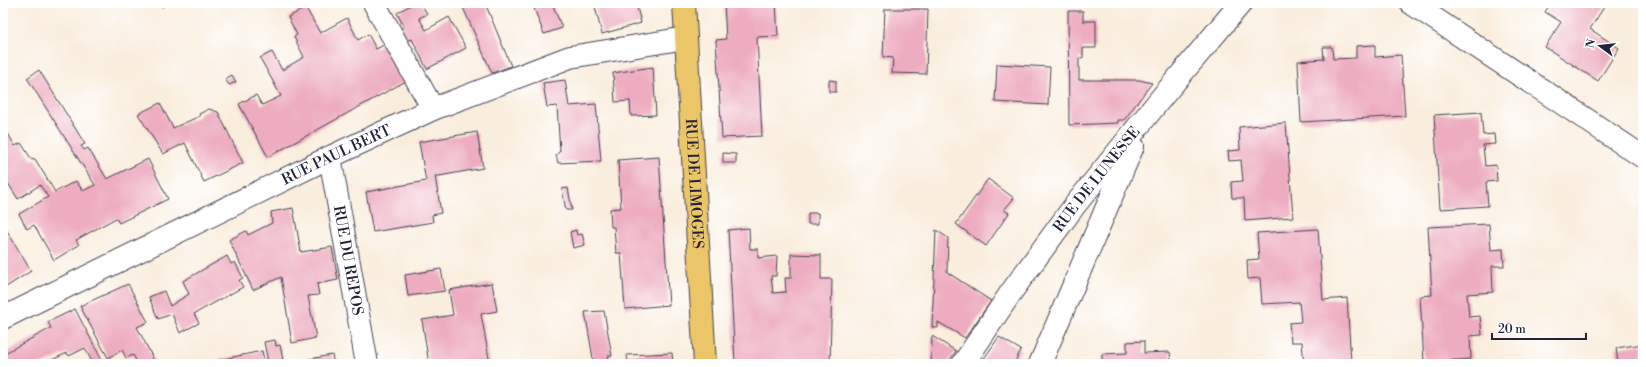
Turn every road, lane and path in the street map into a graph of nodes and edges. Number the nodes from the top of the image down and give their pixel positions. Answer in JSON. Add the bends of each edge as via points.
{"nodes":[{"id":1,"x":374,"y":3,"type":"edge"},
{"id":2,"x":684,"y":3,"type":"edge"},
{"id":3,"x":1241,"y":3,"type":"edge"},
{"id":4,"x":1412,"y":3,"type":"edge"},
{"id":5,"x":686,"y":38,"type":"junction"},
{"id":6,"x":432,"y":109,"type":"junction"},
{"id":7,"x":1143,"y":122,"type":"junction"},
{"id":8,"x":330,"y":157,"type":"junction"},
{"id":9,"x":1643,"y":157,"type":"edge"},
{"id":10,"x":3,"y":318,"type":"edge"},
{"id":11,"x":367,"y":364,"type":"edge"},
{"id":12,"x":705,"y":364,"type":"edge"},
{"id":13,"x":963,"y":364,"type":"edge"},
{"id":14,"x":1040,"y":364,"type":"edge"}],
"edges":[{"from":1,"to":6,"type":"street"},
{"from":2,"to":5,"type":"main road","name":"RUE DE LIMOGES"},
{"from":3,"to":7,"type":"street","name":"RUE DE LUNESSE"},
{"from":4,"to":9,"type":"street"},
{"from":5,"to":6,"type":"street","name":"RUE PAUL BERT","via":[[570,57]]},
{"from":5,"to":12,"type":"main road","name":"RUE DE LIMOGES"},
{"from":6,"to":8,"type":"street","name":"RUE PAUL BERT"},
{"from":7,"to":13,"type":"street","name":"RUE DE LUNESSE","via":[[1075,205]]},
{"from":7,"to":14,"type":"street"},
{"from":8,"to":10,"type":"street","name":"RUE PAUL BERT"},
{"from":8,"to":11,"type":"street","name":"RUE DU REPOS"}]}
